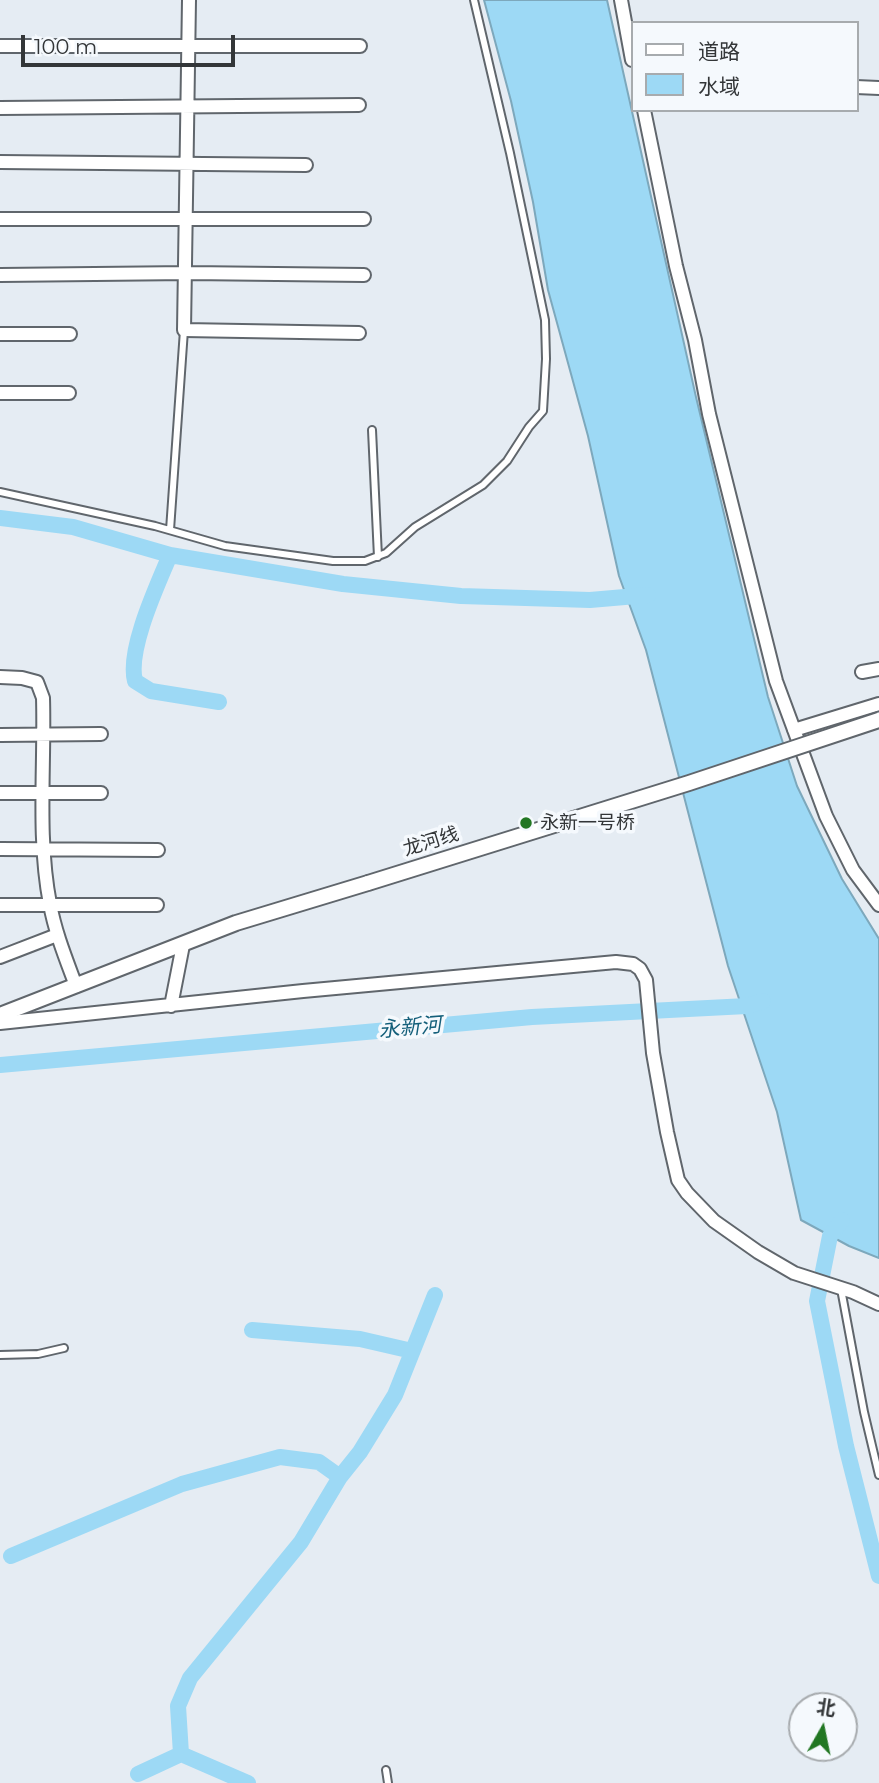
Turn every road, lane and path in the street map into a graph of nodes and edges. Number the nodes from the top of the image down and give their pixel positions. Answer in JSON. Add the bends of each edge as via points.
{"nodes":[{"id":1,"x":189,"y":0,"type":"edge"},
{"id":2,"x":474,"y":0,"type":"edge"},
{"id":3,"x":621,"y":0,"type":"edge"},
{"id":4,"x":0,"y":46,"type":"edge"},
{"id":5,"x":188,"y":46,"type":"junction"},
{"id":6,"x":360,"y":46,"type":"dead end"},
{"id":7,"x":630,"y":49,"type":"edge"},
{"id":8,"x":858,"y":87,"type":"edge"},
{"id":9,"x":879,"y":88,"type":"edge"},
{"id":10,"x":359,"y":105,"type":"dead end"},
{"id":11,"x":188,"y":106,"type":"junction"},
{"id":12,"x":0,"y":108,"type":"edge"},
{"id":13,"x":644,"y":112,"type":"edge"},
{"id":14,"x":0,"y":162,"type":"edge"},
{"id":15,"x":187,"y":164,"type":"junction"},
{"id":16,"x":306,"y":165,"type":"dead end"},
{"id":17,"x":0,"y":219,"type":"edge"},
{"id":18,"x":186,"y":219,"type":"junction"},
{"id":19,"x":365,"y":219,"type":"dead end"},
{"id":20,"x":185,"y":273,"type":"junction"},
{"id":21,"x":0,"y":275,"type":"edge"},
{"id":22,"x":364,"y":275,"type":"dead end"},
{"id":23,"x":184,"y":330,"type":"junction"},
{"id":24,"x":359,"y":333,"type":"dead end"},
{"id":25,"x":0,"y":334,"type":"edge"},
{"id":26,"x":70,"y":334,"type":"dead end"},
{"id":27,"x":0,"y":393,"type":"edge"},
{"id":28,"x":69,"y":393,"type":"dead end"},
{"id":29,"x":372,"y":430,"type":"dead end"},
{"id":30,"x":0,"y":492,"type":"edge"},
{"id":31,"x":170,"y":530,"type":"junction"},
{"id":32,"x":377,"y":557,"type":"junction"},
{"id":33,"x":879,"y":669,"type":"edge"},
{"id":34,"x":862,"y":672,"type":"dead end"},
{"id":35,"x":0,"y":677,"type":"edge"},
{"id":36,"x":879,"y":704,"type":"edge"},
{"id":37,"x":879,"y":720,"type":"edge"},
{"id":38,"x":794,"y":730,"type":"junction"},
{"id":39,"x":0,"y":734,"type":"edge"},
{"id":40,"x":44,"y":734,"type":"junction"},
{"id":41,"x":101,"y":734,"type":"dead end"},
{"id":42,"x":0,"y":793,"type":"edge"},
{"id":43,"x":43,"y":793,"type":"junction"},
{"id":44,"x":102,"y":793,"type":"dead end"},
{"id":45,"x":0,"y":849,"type":"edge"},
{"id":46,"x":45,"y":850,"type":"junction"},
{"id":47,"x":158,"y":850,"type":"dead end"},
{"id":48,"x":0,"y":905,"type":"edge"},
{"id":49,"x":50,"y":905,"type":"junction"},
{"id":50,"x":157,"y":905,"type":"dead end"},
{"id":51,"x":879,"y":905,"type":"edge"},
{"id":52,"x":57,"y":935,"type":"junction"},
{"id":53,"x":183,"y":945,"type":"junction"},
{"id":54,"x":0,"y":957,"type":"edge"},
{"id":55,"x":76,"y":986,"type":"junction"},
{"id":56,"x":172,"y":1006,"type":"junction"},
{"id":57,"x":0,"y":1015,"type":"edge"},
{"id":58,"x":0,"y":1023,"type":"edge"},
{"id":59,"x":839,"y":1287,"type":"junction"},
{"id":60,"x":879,"y":1304,"type":"edge"},
{"id":61,"x":64,"y":1348,"type":"dead end"},
{"id":62,"x":0,"y":1355,"type":"edge"},
{"id":63,"x":879,"y":1475,"type":"edge"},
{"id":64,"x":386,"y":1770,"type":"dead end"},
{"id":65,"x":388,"y":1783,"type":"edge"}],
"edges":[{"from":1,"to":5,"type":"street"},
{"from":2,"to":32,"type":"lane","via":[[545,320],[543,411],[508,461],[483,485]]},
{"from":3,"to":7,"type":"street"},
{"from":4,"to":5,"type":"street"},
{"from":5,"to":6,"type":"street"},
{"from":5,"to":11,"type":"street"},
{"from":8,"to":9,"type":"street"},
{"from":10,"to":11,"type":"street"},
{"from":11,"to":12,"type":"street"},
{"from":11,"to":15,"type":"street"},
{"from":13,"to":38,"type":"street","via":[[712,426],[763,634]]},
{"from":14,"to":15,"type":"street"},
{"from":15,"to":16,"type":"street"},
{"from":15,"to":18,"type":"street"},
{"from":17,"to":18,"type":"street"},
{"from":18,"to":19,"type":"street"},
{"from":18,"to":20,"type":"street"},
{"from":20,"to":21,"type":"street"},
{"from":20,"to":22,"type":"street"},
{"from":20,"to":23,"type":"street"},
{"from":23,"to":24,"type":"street"},
{"from":23,"to":31,"type":"lane"},
{"from":25,"to":26,"type":"street"},
{"from":27,"to":28,"type":"street"},
{"from":29,"to":32,"type":"lane"},
{"from":30,"to":31,"type":"lane"},
{"from":31,"to":32,"type":"lane","via":[[225,546],[284,555],[355,561]]},
{"from":33,"to":34,"type":"street"},
{"from":35,"to":40,"type":"street","via":[[37,682],[43,698]]},
{"from":36,"to":38,"type":"street"},
{"from":37,"to":53,"type":"street","name":"龙河线","bridge":true,"via":[[236,923]]},
{"from":38,"to":51,"type":"street","via":[[826,816],[853,870]]},
{"from":39,"to":40,"type":"street"},
{"from":40,"to":41,"type":"street"},
{"from":40,"to":43,"type":"street"},
{"from":42,"to":43,"type":"street"},
{"from":43,"to":44,"type":"street"},
{"from":43,"to":46,"type":"street"},
{"from":45,"to":46,"type":"street"},
{"from":46,"to":47,"type":"street"},
{"from":46,"to":49,"type":"street"},
{"from":48,"to":49,"type":"street"},
{"from":49,"to":50,"type":"street"},
{"from":49,"to":52,"type":"street"},
{"from":52,"to":54,"type":"street"},
{"from":52,"to":55,"type":"street"},
{"from":53,"to":55,"type":"street","name":"龙河线"},
{"from":53,"to":56,"type":"street"},
{"from":55,"to":57,"type":"street","name":"龙河线"},
{"from":56,"to":58,"type":"street"},
{"from":56,"to":59,"type":"street","via":[[616,962],[633,964],[646,980],[652,1042],[678,1180],[714,1221],[758,1252],[803,1277]]},
{"from":59,"to":60,"type":"street"},
{"from":59,"to":63,"type":"lane"},
{"from":61,"to":62,"type":"lane"},
{"from":64,"to":65,"type":"lane"}]}
